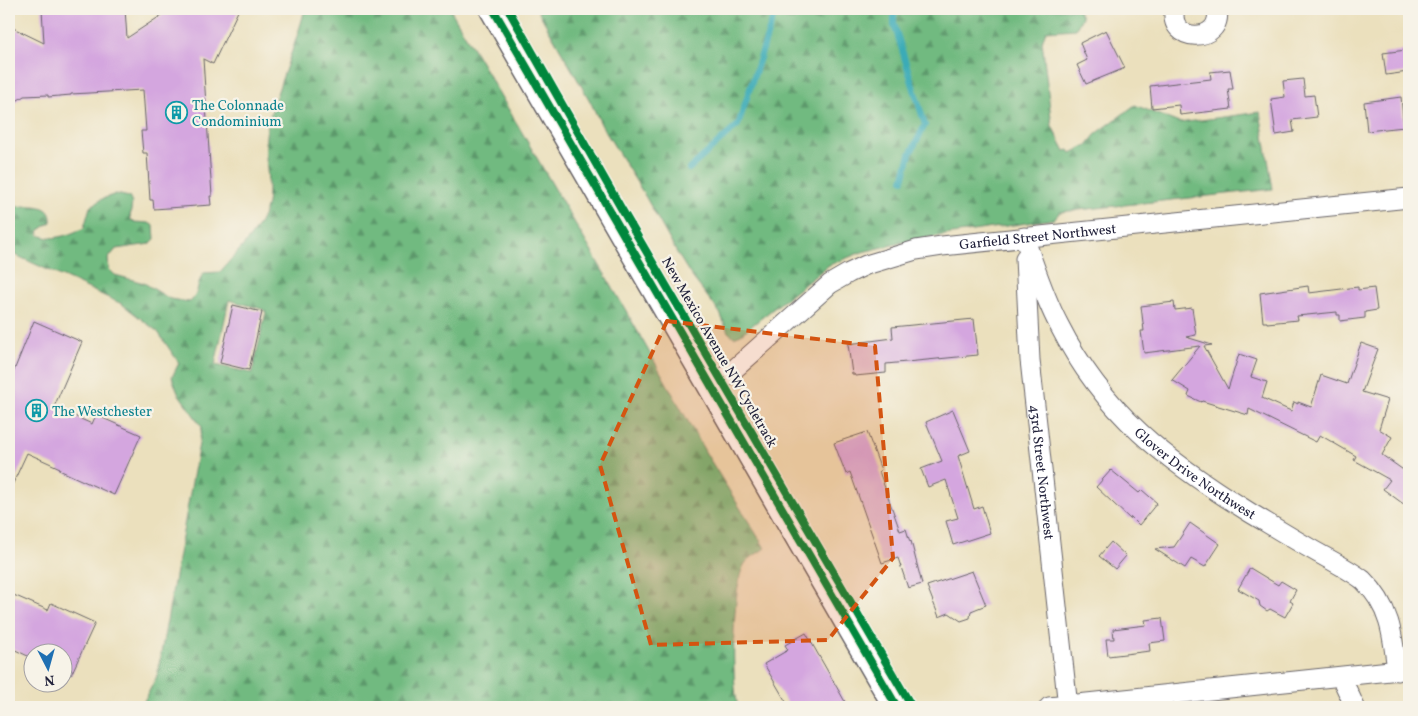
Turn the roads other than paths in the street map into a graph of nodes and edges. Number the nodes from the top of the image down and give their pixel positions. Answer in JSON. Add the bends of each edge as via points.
{"nodes":[{"id":1,"x":493,"y":9,"type":"edge"},
{"id":2,"x":1175,"y":9,"type":"edge"},
{"id":3,"x":1217,"y":9,"type":"edge"},
{"id":4,"x":1409,"y":198,"type":"edge"},
{"id":5,"x":1024,"y":237,"type":"junction"},
{"id":6,"x":713,"y":388,"type":"junction"},
{"id":7,"x":1403,"y":670,"type":"edge"},
{"id":8,"x":1341,"y":676,"type":"junction"},
{"id":9,"x":897,"y":707,"type":"edge"},
{"id":10,"x":1062,"y":707,"type":"edge"},
{"id":11,"x":1355,"y":707,"type":"edge"}],
"edges":[{"from":1,"to":6,"type":"street"},
{"from":2,"to":3,"type":"street","via":[[1174,20],[1178,27],[1197,36],[1214,26]]},
{"from":4,"to":5,"type":"street","name":"Garfield Street Northwest"},
{"from":5,"to":6,"type":"street","name":"Garfield Street Northwest","via":[[916,250],[849,273],[830,284]]},
{"from":5,"to":7,"type":"street","name":"Glover Drive Northwest","via":[[1069,344],[1114,406],[1179,466],[1363,580],[1376,594],[1388,619]]},
{"from":5,"to":10,"type":"street","name":"43rd Street Northwest","via":[[1030,360]]},
{"from":6,"to":9,"type":"street"},
{"from":7,"to":8,"type":"street"},
{"from":8,"to":10,"type":"street"},
{"from":8,"to":11,"type":"street"}]}
